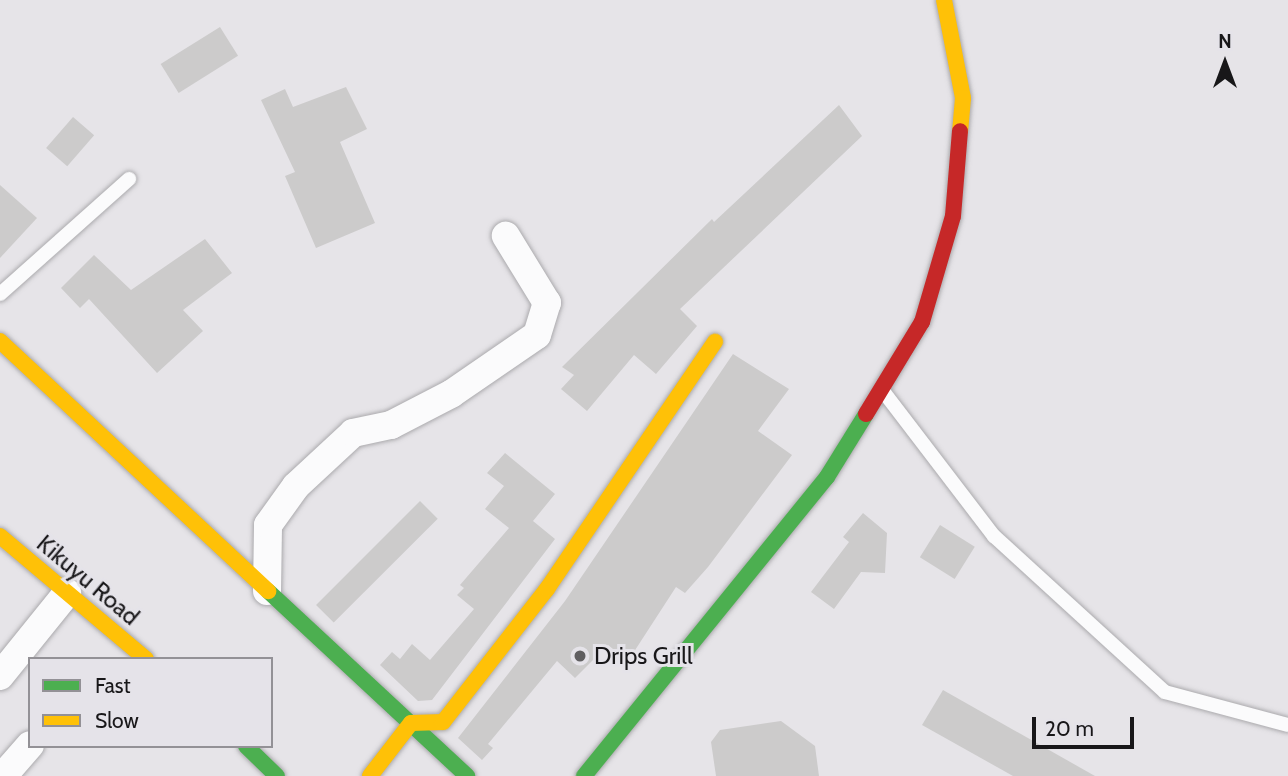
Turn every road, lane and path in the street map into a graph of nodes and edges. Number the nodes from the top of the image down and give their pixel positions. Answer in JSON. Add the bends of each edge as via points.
{"nodes":[{"id":1,"x":944,"y":0,"type":"edge"},
{"id":2,"x":129,"y":179,"type":"dead end"},
{"id":3,"x":506,"y":236,"type":"dead end"},
{"id":4,"x":0,"y":294,"type":"edge"},
{"id":5,"x":0,"y":341,"type":"edge"},
{"id":6,"x":715,"y":342,"type":"dead end"},
{"id":7,"x":883,"y":391,"type":"junction"},
{"id":8,"x":0,"y":536,"type":"edge"},
{"id":9,"x":267,"y":591,"type":"junction"},
{"id":10,"x":67,"y":593,"type":"junction"},
{"id":11,"x":114,"y":649,"type":"edge"},
{"id":12,"x":140,"y":657,"type":"edge"},
{"id":13,"x":0,"y":676,"type":"edge"},
{"id":14,"x":411,"y":723,"type":"junction"},
{"id":15,"x":1288,"y":725,"type":"edge"},
{"id":16,"x":28,"y":747,"type":"edge"},
{"id":17,"x":248,"y":748,"type":"edge"},
{"id":18,"x":3,"y":776,"type":"edge"},
{"id":19,"x":277,"y":776,"type":"edge"},
{"id":20,"x":370,"y":776,"type":"edge"},
{"id":21,"x":467,"y":776,"type":"edge"},
{"id":22,"x":583,"y":776,"type":"edge"}],
"edges":[{"from":1,"to":7,"type":"street","via":[[963,98],[953,216],[922,322]]},
{"from":2,"to":4,"type":"lane"},
{"from":3,"to":9,"type":"street","via":[[547,303],[537,335],[451,394],[391,425],[353,433],[296,486],[268,525]]},
{"from":5,"to":9,"type":"street"},
{"from":6,"to":14,"type":"street","via":[[547,589],[443,722]]},
{"from":7,"to":15,"type":"lane","via":[[994,536],[1165,692]]},
{"from":7,"to":22,"type":"street","via":[[827,477],[770,551]]},
{"from":8,"to":10,"type":"street","name":"Kikuyu Road"},
{"from":9,"to":14,"type":"street"},
{"from":10,"to":11,"type":"street","name":"Kikuyu Road"},
{"from":10,"to":13,"type":"street"},
{"from":11,"to":12,"type":"street","name":"Kikuyu Road"},
{"from":14,"to":20,"type":"street"},
{"from":14,"to":21,"type":"street"},
{"from":16,"to":18,"type":"street"},
{"from":17,"to":19,"type":"street"}]}
